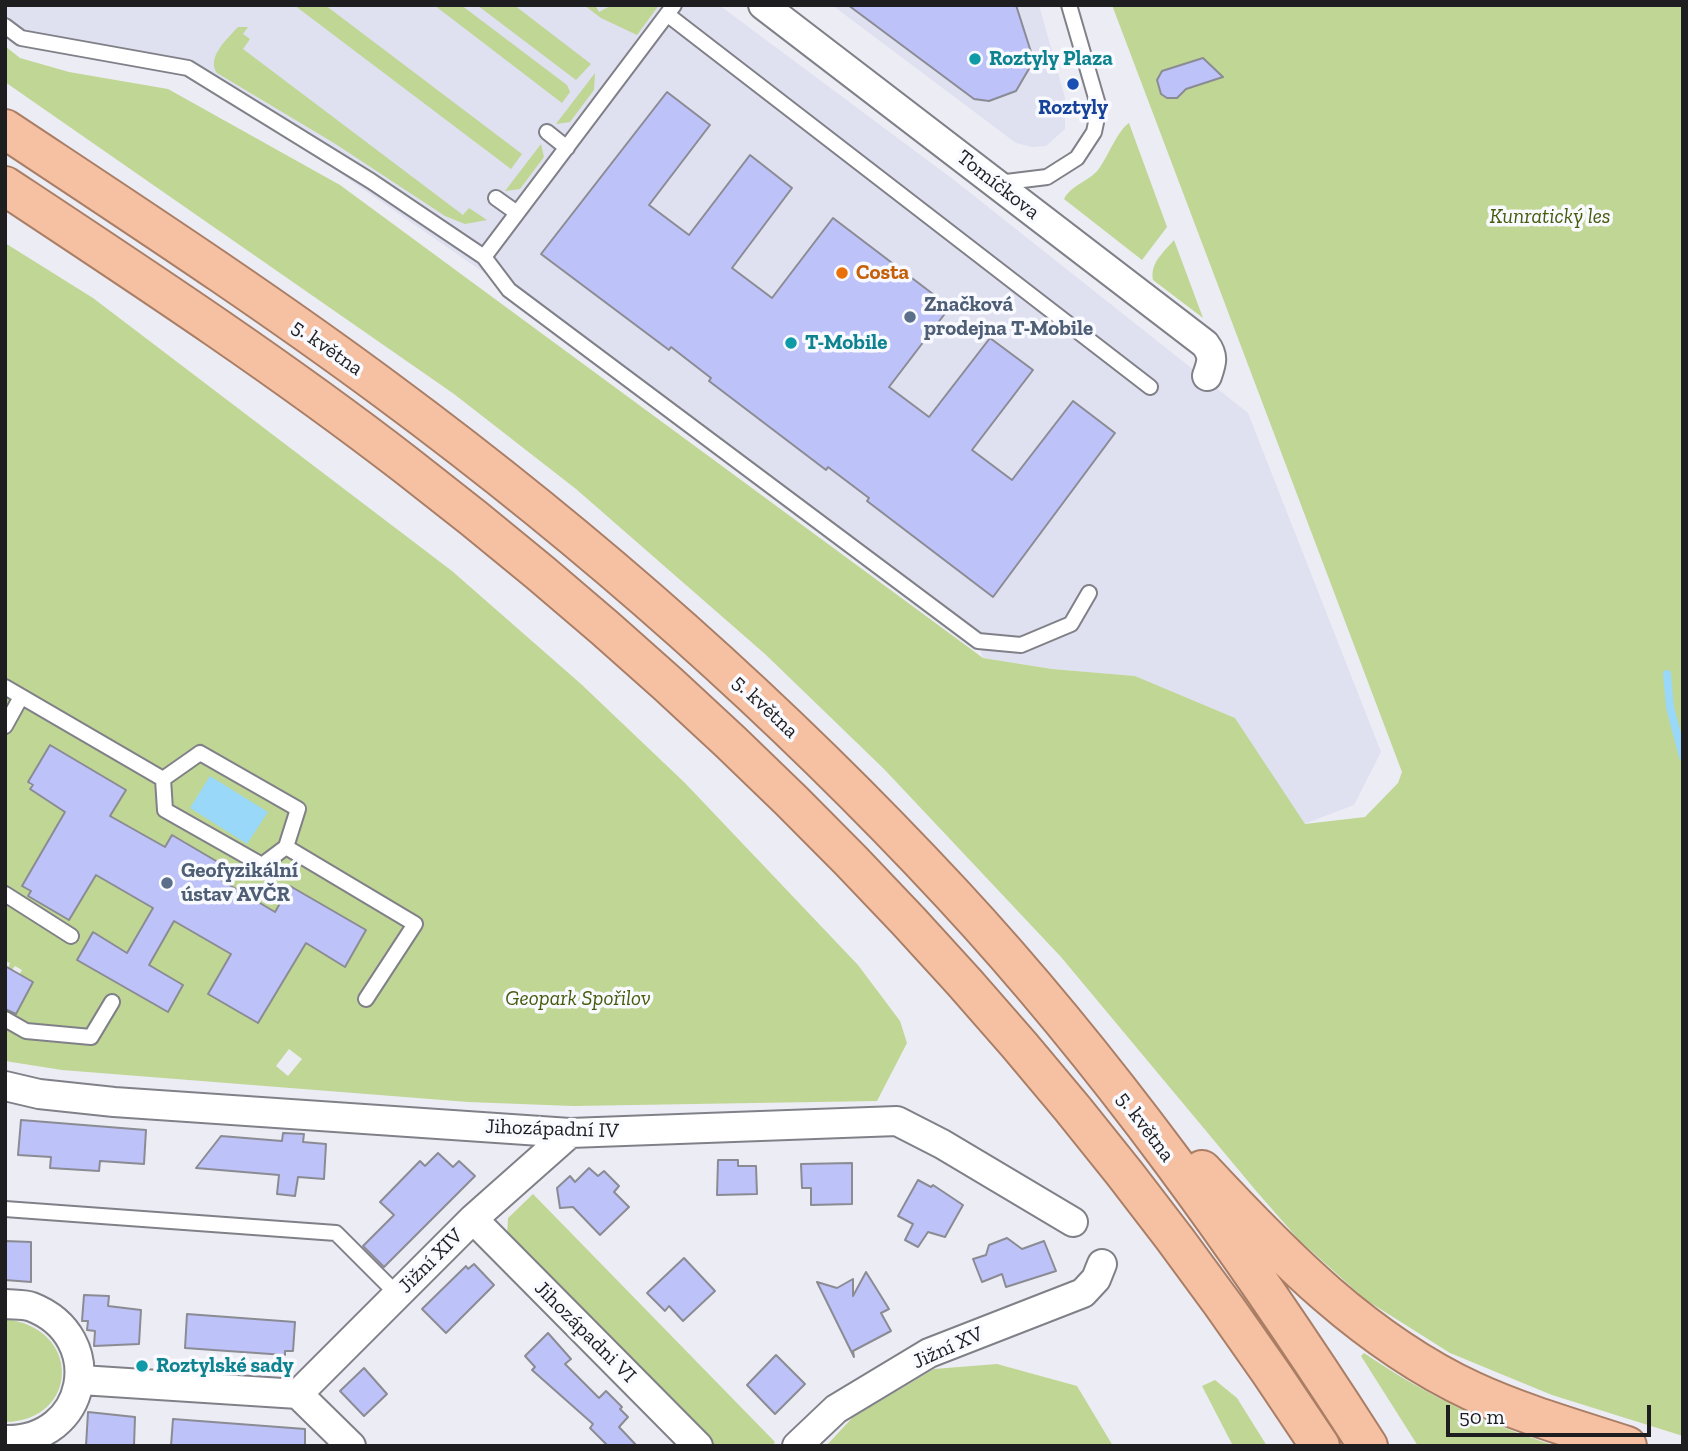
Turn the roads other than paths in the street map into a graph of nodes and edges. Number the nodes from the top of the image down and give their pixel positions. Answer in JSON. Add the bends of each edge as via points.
{"nodes":[{"id":1,"x":763,"y":5,"type":"edge"},
{"id":2,"x":1069,"y":5,"type":"edge"},
{"id":3,"x":671,"y":10,"type":"edge"},
{"id":4,"x":5,"y":26,"type":"edge"},
{"id":5,"x":5,"y":129,"type":"edge"},
{"id":6,"x":547,"y":132,"type":"dead end"},
{"id":7,"x":567,"y":148,"type":"junction"},
{"id":8,"x":996,"y":183,"type":"junction"},
{"id":9,"x":5,"y":186,"type":"edge"},
{"id":10,"x":496,"y":198,"type":"dead end"},
{"id":11,"x":517,"y":212,"type":"junction"},
{"id":12,"x":484,"y":257,"type":"junction"},
{"id":13,"x":1207,"y":376,"type":"dead end"},
{"id":14,"x":1150,"y":387,"type":"dead end"},
{"id":15,"x":1089,"y":593,"type":"dead end"},
{"id":16,"x":5,"y":687,"type":"edge"},
{"id":17,"x":22,"y":697,"type":"junction"},
{"id":18,"x":5,"y":726,"type":"edge"},
{"id":19,"x":163,"y":779,"type":"junction"},
{"id":20,"x":286,"y":847,"type":"junction"},
{"id":21,"x":5,"y":894,"type":"edge"},
{"id":22,"x":71,"y":936,"type":"dead end"},
{"id":23,"x":366,"y":999,"type":"dead end"},
{"id":24,"x":1044,"y":999,"type":"junction"},
{"id":25,"x":112,"y":1002,"type":"dead end"},
{"id":26,"x":5,"y":1018,"type":"edge"},
{"id":27,"x":5,"y":1086,"type":"edge"},
{"id":28,"x":570,"y":1133,"type":"junction"},
{"id":29,"x":5,"y":1209,"type":"edge"},
{"id":30,"x":473,"y":1219,"type":"junction"},
{"id":31,"x":1073,"y":1222,"type":"dead end"},
{"id":32,"x":1102,"y":1264,"type":"dead end"},
{"id":33,"x":398,"y":1294,"type":"junction"},
{"id":34,"x":5,"y":1304,"type":"edge"},
{"id":35,"x":81,"y":1380,"type":"junction"},
{"id":36,"x":298,"y":1394,"type":"junction"},
{"id":37,"x":5,"y":1440,"type":"edge"},
{"id":38,"x":351,"y":1446,"type":"edge"},
{"id":39,"x":698,"y":1446,"type":"edge"},
{"id":40,"x":797,"y":1446,"type":"edge"},
{"id":41,"x":1320,"y":1446,"type":"edge"},
{"id":42,"x":1368,"y":1446,"type":"edge"},
{"id":43,"x":1627,"y":1446,"type":"edge"}],
"edges":[{"from":1,"to":8,"type":"street","name":"Tomíčkova"},
{"from":2,"to":8,"type":"lane","via":[[1098,108],[1094,132],[1077,158],[1047,177]]},
{"from":3,"to":7,"type":"lane"},
{"from":3,"to":14,"type":"lane"},
{"from":4,"to":12,"type":"lane","via":[[21,38],[188,68]]},
{"from":5,"to":24,"type":"highway","name":"5. května","via":[[386,390],[606,564],[830,769],[952,894]]},
{"from":6,"to":7,"type":"lane"},
{"from":7,"to":11,"type":"lane"},
{"from":8,"to":13,"type":"street","name":"Tomíčkova","via":[[1205,344],[1212,362]]},
{"from":9,"to":41,"type":"highway","name":"5. května","via":[[405,464],[572,598],[735,743],[939,952],[1073,1107],[1215,1293]]},
{"from":10,"to":11,"type":"lane"},
{"from":11,"to":12,"type":"lane"},
{"from":12,"to":15,"type":"lane","via":[[509,290],[978,641],[1021,645],[1070,624]]},
{"from":16,"to":17,"type":"lane"},
{"from":17,"to":18,"type":"lane"},
{"from":17,"to":19,"type":"lane"},
{"from":19,"to":20,"type":"lane","via":[[165,810],[261,865]]},
{"from":19,"to":20,"type":"lane","via":[[200,753],[298,809]]},
{"from":20,"to":23,"type":"lane","via":[[415,924]]},
{"from":21,"to":22,"type":"lane"},
{"from":24,"to":42,"type":"highway","name":"5. května","via":[[1177,1170]]},
{"from":24,"to":43,"type":"highway","via":[[1259,1231],[1362,1323],[1470,1390]]},
{"from":25,"to":26,"type":"lane","via":[[91,1037],[26,1031]]},
{"from":27,"to":28,"type":"street","name":"Jihozápadní IV","via":[[114,1102]]},
{"from":28,"to":30,"type":"street","name":"Jižní XIV"},
{"from":28,"to":31,"type":"street","name":"Jihozápadní IV","via":[[897,1121]]},
{"from":29,"to":33,"type":"lane","via":[[336,1233]]},
{"from":30,"to":33,"type":"street","name":"Jižní XIV"},
{"from":30,"to":39,"type":"street","name":"Jihozápadni VI"},
{"from":32,"to":40,"type":"street","name":"Jižní XV","via":[[1083,1293],[929,1353],[836,1409]]},
{"from":33,"to":36,"type":"street","name":"Jižní XIV"},
{"from":34,"to":35,"type":"street","via":[[30,1306],[54,1320],[70,1338]]},
{"from":35,"to":36,"type":"street"},
{"from":35,"to":37,"type":"street","via":[[67,1413],[50,1429],[30,1438]]},
{"from":36,"to":38,"type":"street"}]}
